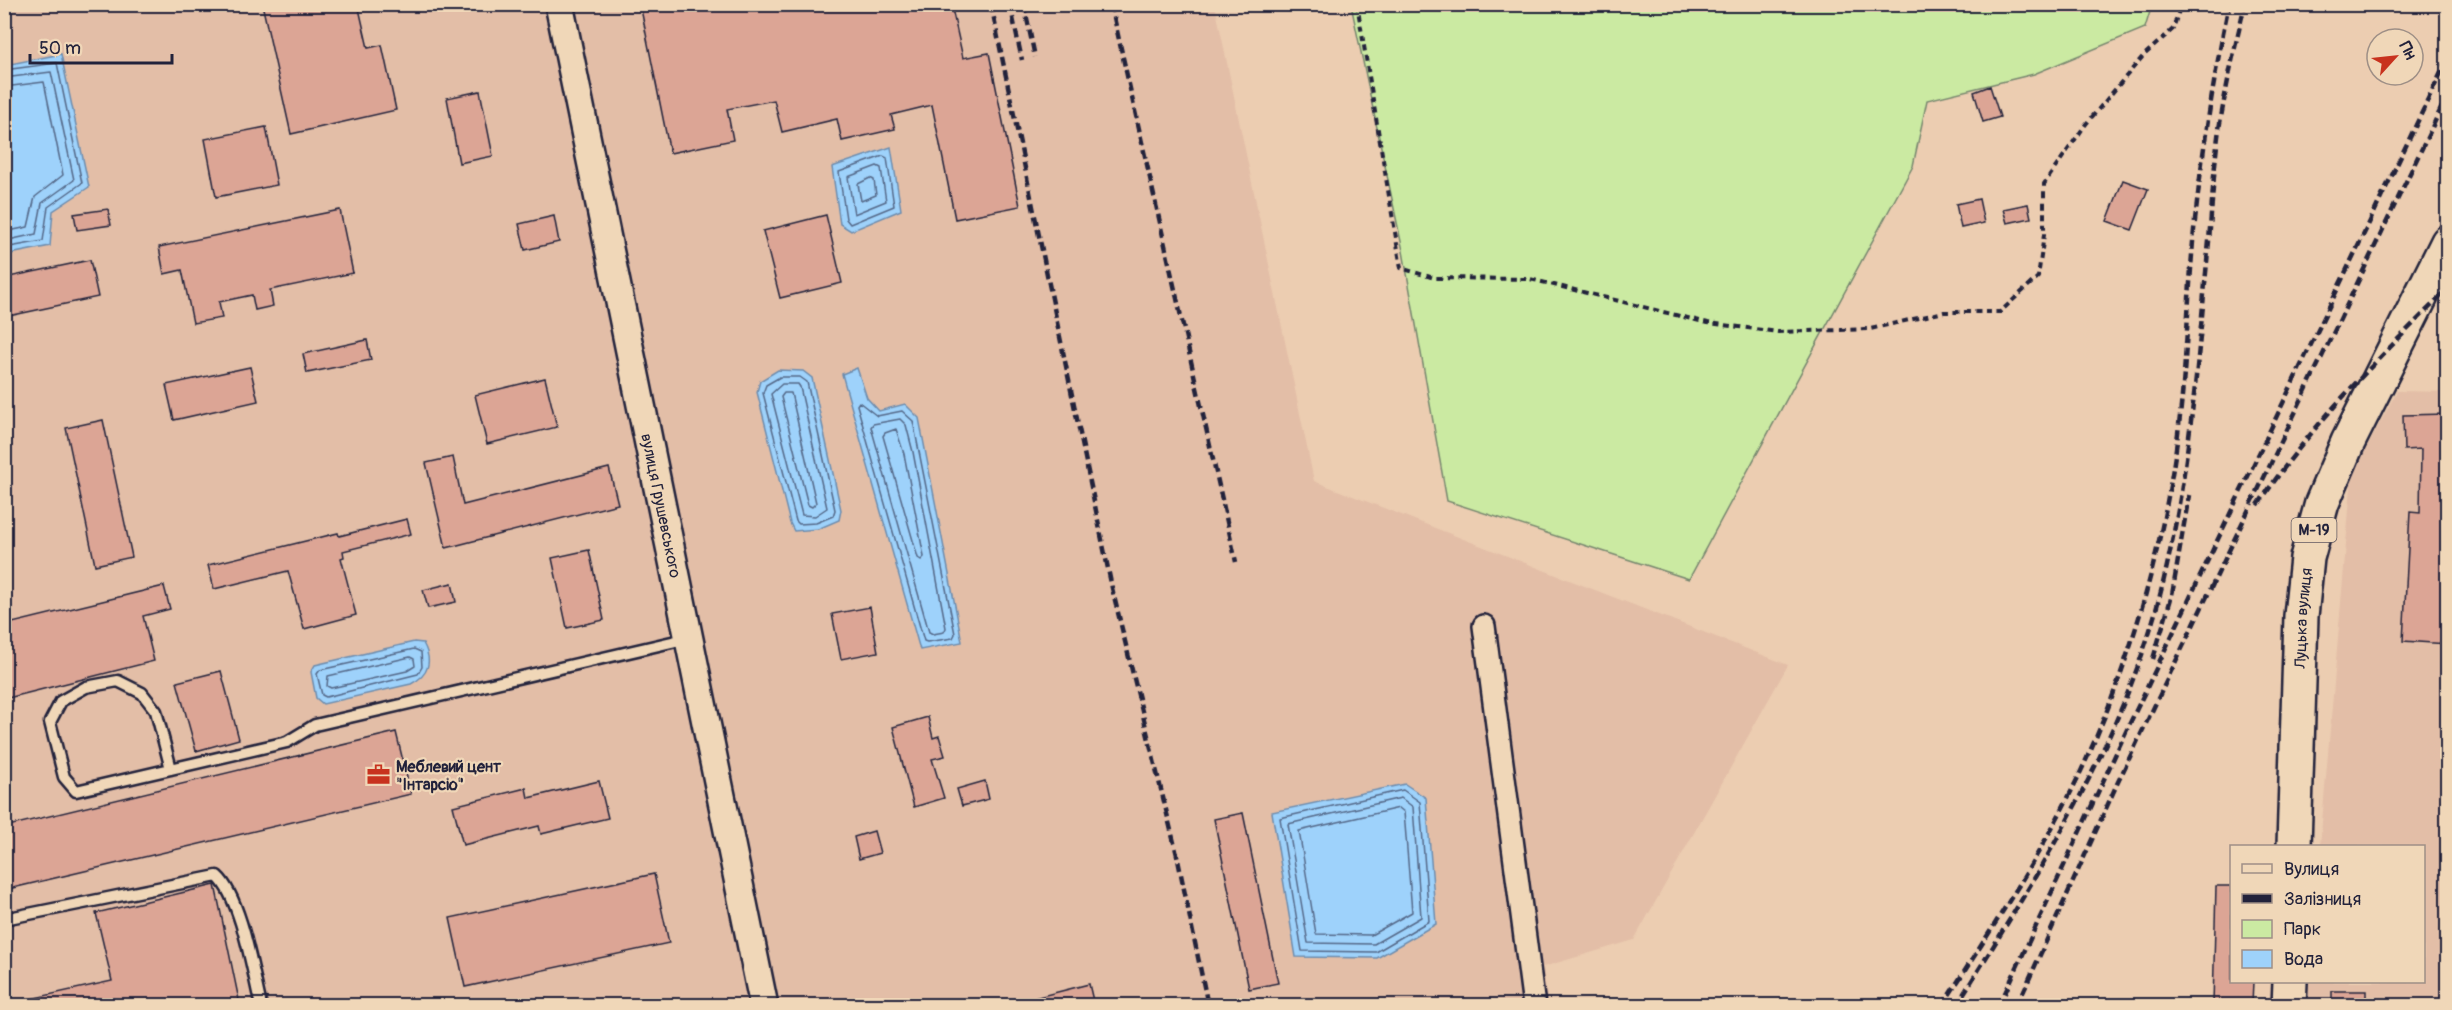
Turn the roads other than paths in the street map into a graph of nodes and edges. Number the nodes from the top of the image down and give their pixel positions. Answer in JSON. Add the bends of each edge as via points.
{"nodes":[{"id":1,"x":559,"y":4,"type":"edge"},
{"id":2,"x":2448,"y":242,"type":"edge"},
{"id":3,"x":1484,"y":626,"type":"dead end"},
{"id":4,"x":689,"y":638,"type":"junction"},
{"id":5,"x":171,"y":769,"type":"junction"},
{"id":6,"x":2294,"y":845,"type":"edge"},
{"id":7,"x":4,"y":919,"type":"edge"},
{"id":8,"x":2290,"y":983,"type":"edge"},
{"id":9,"x":261,"y":1005,"type":"edge"},
{"id":10,"x":764,"y":1005,"type":"edge"},
{"id":11,"x":1534,"y":1005,"type":"edge"},
{"id":12,"x":2289,"y":1005,"type":"edge"}],
"edges":[{"from":1,"to":4,"type":"street","name":"вулиця Грушевського"},
{"from":2,"to":6,"type":"highway","name":"Луцька вулиця","number":"М-19","via":[[2349,442],[2322,503],[2307,558],[2301,616]]},
{"from":3,"to":11,"type":"street"},
{"from":4,"to":5,"type":"lane","via":[[315,725],[287,742]]},
{"from":4,"to":10,"type":"street","name":"вулиця Грушевського"},
{"from":5,"to":5,"type":"lane","via":[[76,791],[64,777],[50,722],[61,701],[86,687],[118,681],[142,693],[156,711]]},
{"from":7,"to":9,"type":"lane","via":[[217,876],[235,902]]},
{"from":8,"to":12,"type":"highway"}]}
